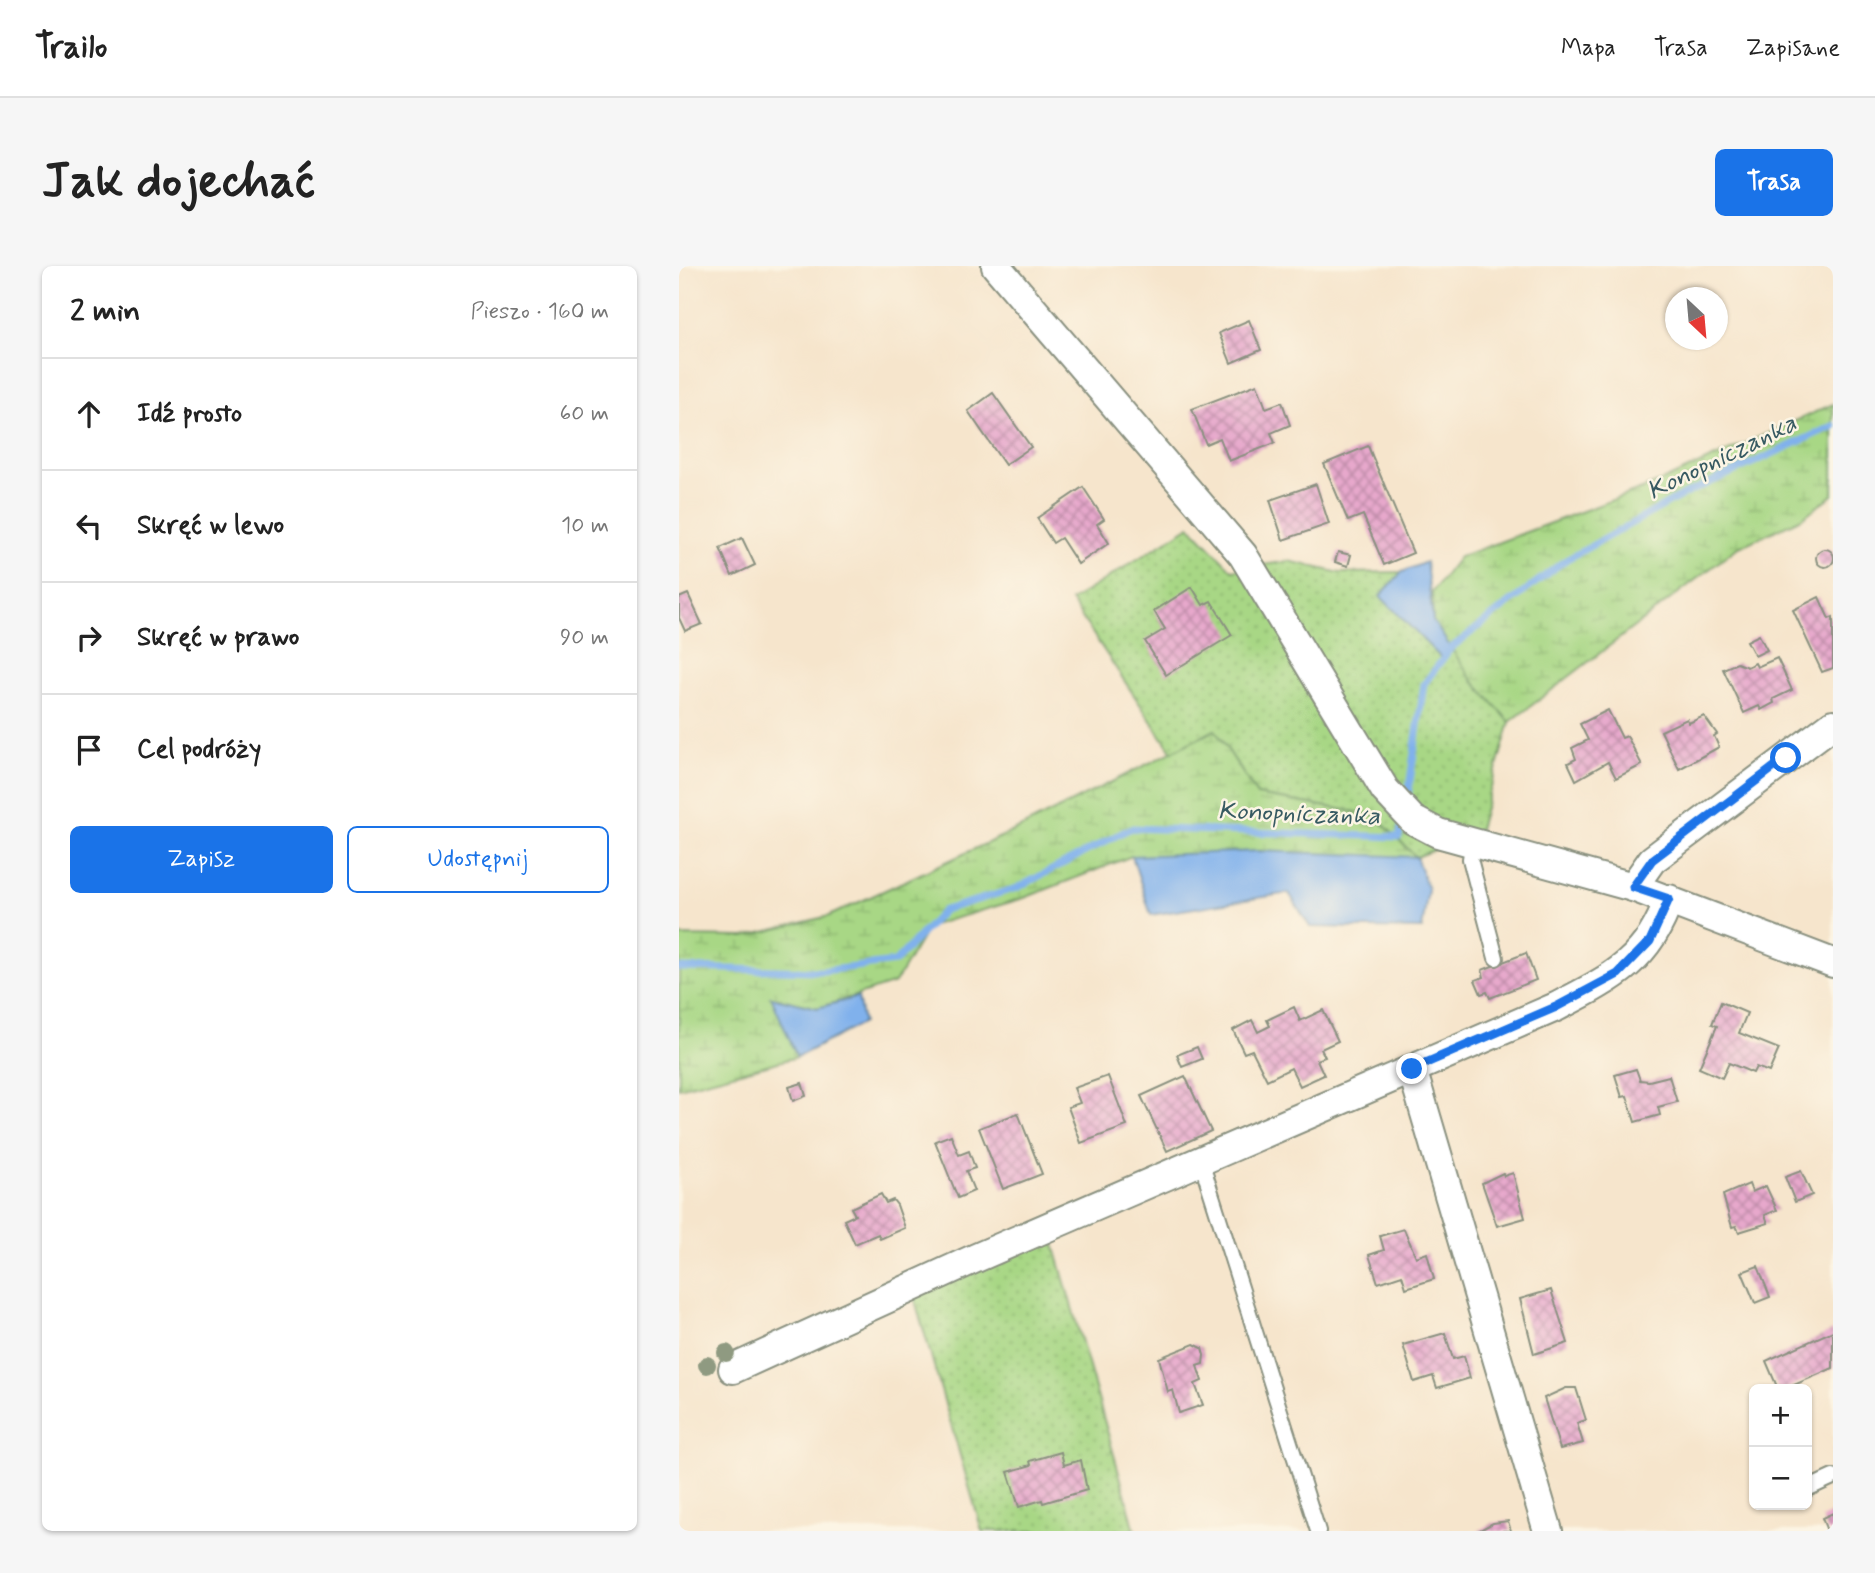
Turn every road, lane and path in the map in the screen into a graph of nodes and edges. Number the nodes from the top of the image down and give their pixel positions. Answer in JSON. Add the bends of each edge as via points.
{"nodes":[{"id":1,"x":996,"y":266,"type":"edge"},
{"id":2,"x":1833,"y":724,"type":"edge"},
{"id":3,"x":1473,"y":842,"type":"junction"},
{"id":4,"x":1633,"y":887,"type":"junction"},
{"id":5,"x":1669,"y":899,"type":"junction"},
{"id":6,"x":1496,"y":958,"type":"dead end"},
{"id":7,"x":1833,"y":963,"type":"edge"},
{"id":8,"x":1412,"y":1069,"type":"junction"},
{"id":9,"x":1201,"y":1161,"type":"junction"},
{"id":10,"x":733,"y":1369,"type":"dead end"},
{"id":11,"x":1833,"y":1477,"type":"edge"},
{"id":12,"x":1812,"y":1487,"type":"edge"},
{"id":13,"x":1318,"y":1531,"type":"edge"},
{"id":14,"x":1548,"y":1531,"type":"edge"}],
"edges":[{"from":1,"to":3,"type":"street","via":[[1243,555],[1405,812],[1438,833]]},
{"from":2,"to":4,"type":"street","via":[[1652,860]]},
{"from":3,"to":4,"type":"street"},
{"from":3,"to":6,"type":"lane","via":[[1470,859]]},
{"from":4,"to":5,"type":"street"},
{"from":5,"to":7,"type":"street"},
{"from":5,"to":8,"type":"street","via":[[1650,941],[1618,974],[1556,1007]]},
{"from":8,"to":9,"type":"street"},
{"from":8,"to":14,"type":"street"},
{"from":9,"to":10,"type":"street"},
{"from":9,"to":13,"type":"lane"},
{"from":11,"to":12,"type":"lane"}]}
